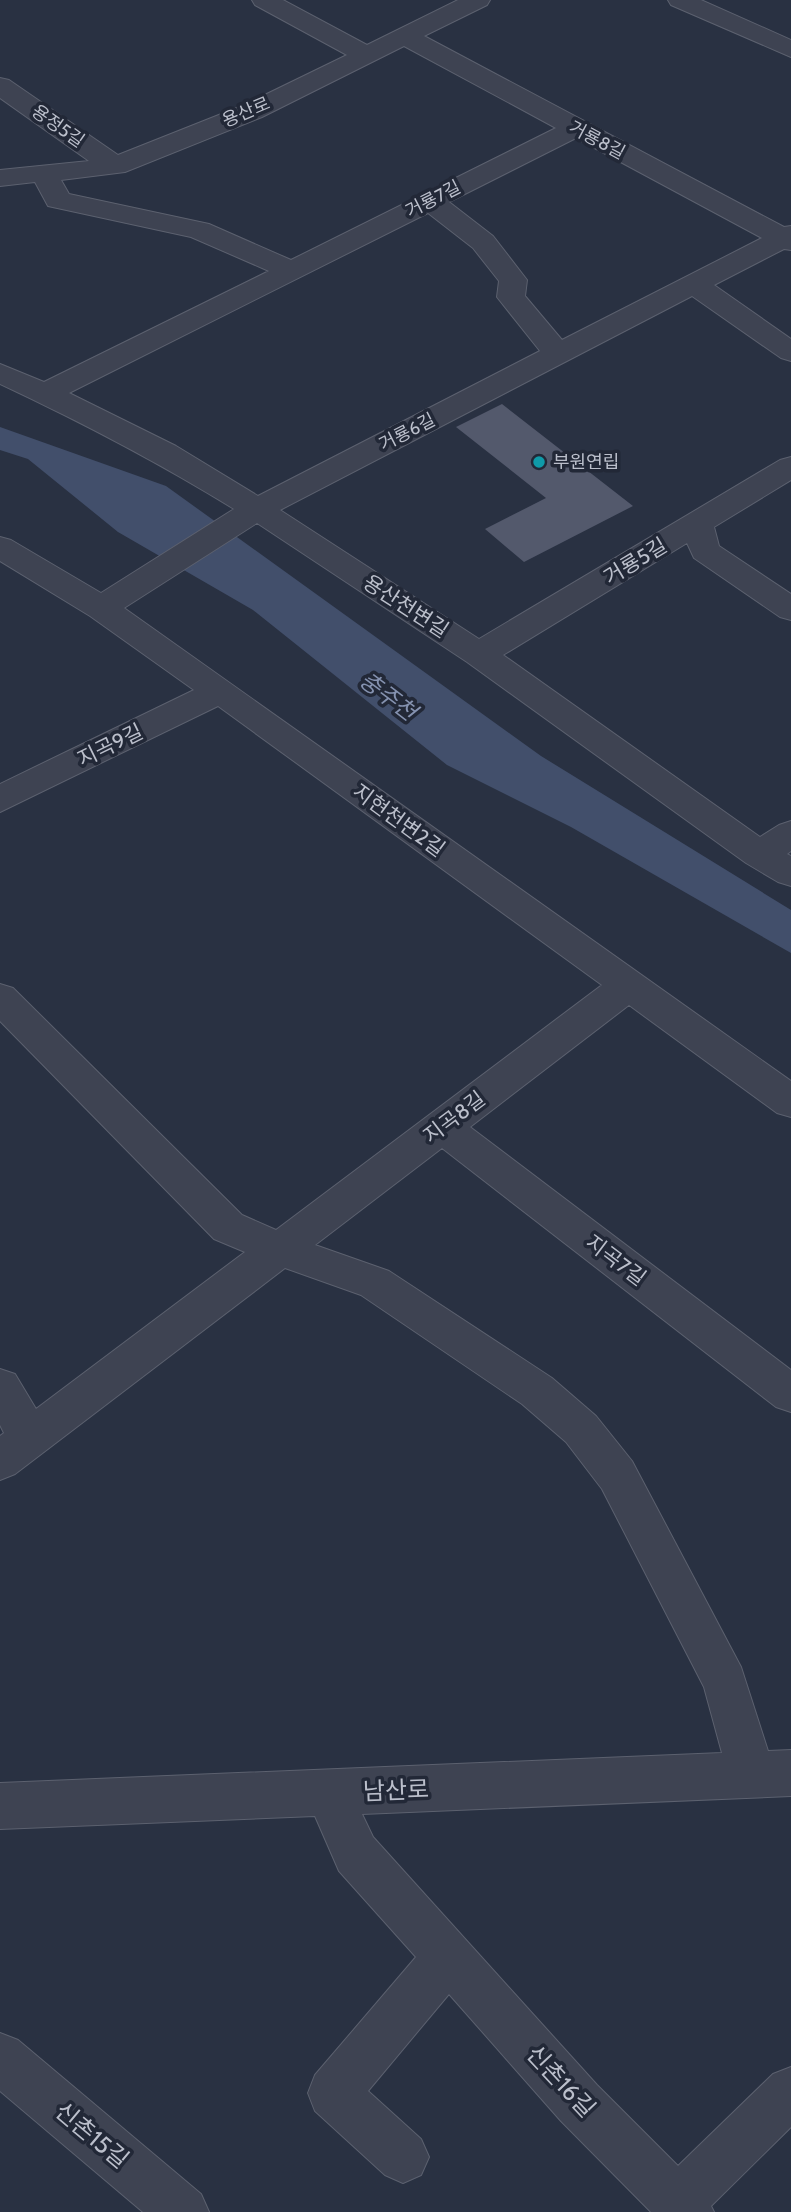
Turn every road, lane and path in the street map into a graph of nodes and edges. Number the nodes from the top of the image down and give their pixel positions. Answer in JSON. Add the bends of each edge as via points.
{"nodes":[{"id":1,"x":264,"y":0,"type":"edge"},
{"id":2,"x":478,"y":0,"type":"edge"},
{"id":3,"x":680,"y":0,"type":"edge"},
{"id":4,"x":404,"y":36,"type":"junction"},
{"id":5,"x":784,"y":39,"type":"edge"},
{"id":6,"x":367,"y":55,"type":"junction"},
{"id":7,"x":0,"y":86,"type":"edge"},
{"id":8,"x":576,"y":128,"type":"junction"},
{"id":9,"x":115,"y":166,"type":"junction"},
{"id":10,"x":44,"y":173,"type":"junction"},
{"id":11,"x":0,"y":178,"type":"edge"},
{"id":12,"x":430,"y":201,"type":"junction"},
{"id":13,"x":788,"y":238,"type":"edge"},
{"id":14,"x":291,"y":271,"type":"junction"},
{"id":15,"x":694,"y":284,"type":"junction"},
{"id":16,"x":791,"y":352,"type":"edge"},
{"id":17,"x":558,"y":354,"type":"junction"},
{"id":18,"x":0,"y":373,"type":"edge"},
{"id":19,"x":46,"y":393,"type":"junction"},
{"id":20,"x":791,"y":467,"type":"edge"},
{"id":21,"x":257,"y":509,"type":"junction"},
{"id":22,"x":697,"y":524,"type":"junction"},
{"id":23,"x":0,"y":547,"type":"edge"},
{"id":24,"x":101,"y":608,"type":"junction"},
{"id":25,"x":791,"y":609,"type":"edge"},
{"id":26,"x":479,"y":654,"type":"junction"},
{"id":27,"x":220,"y":691,"type":"junction"},
{"id":28,"x":0,"y":799,"type":"edge"},
{"id":29,"x":791,"y":834,"type":"edge"},
{"id":30,"x":759,"y":854,"type":"junction"},
{"id":31,"x":791,"y":873,"type":"edge"},
{"id":32,"x":629,"y":985,"type":"junction"},
{"id":33,"x":0,"y":998,"type":"edge"},
{"id":34,"x":791,"y":1102,"type":"edge"},
{"id":35,"x":442,"y":1127,"type":"junction"},
{"id":36,"x":279,"y":1249,"type":"junction"},
{"id":37,"x":0,"y":1387,"type":"edge"},
{"id":38,"x":791,"y":1394,"type":"edge"},
{"id":39,"x":15,"y":1449,"type":"edge"},
{"id":40,"x":771,"y":1774,"type":"edge"},
{"id":41,"x":328,"y":1792,"type":"junction"},
{"id":42,"x":0,"y":1806,"type":"edge"},
{"id":43,"x":448,"y":1957,"type":"junction"},
{"id":44,"x":0,"y":2058,"type":"edge"},
{"id":45,"x":791,"y":2092,"type":"edge"},
{"id":46,"x":403,"y":2157,"type":"dead end"},
{"id":47,"x":683,"y":2207,"type":"edge"},
{"id":48,"x":178,"y":2210,"type":"edge"}],
"edges":[{"from":1,"to":6,"type":"street"},
{"from":2,"to":4,"type":"street","name":"용산로"},
{"from":3,"to":5,"type":"street"},
{"from":4,"to":6,"type":"street","name":"용산로"},
{"from":4,"to":8,"type":"street","name":"거룡8길"},
{"from":6,"to":9,"type":"street","name":"용산로","via":[[253,111]]},
{"from":7,"to":9,"type":"street","name":"용정5길"},
{"from":8,"to":12,"type":"street","name":"거룡7길"},
{"from":8,"to":13,"type":"street","name":"거룡8길"},
{"from":9,"to":10,"type":"street","name":"용산로"},
{"from":10,"to":11,"type":"street","name":"용산로"},
{"from":10,"to":14,"type":"street","via":[[58,200],[199,230]]},
{"from":12,"to":14,"type":"street","name":"거룡7길"},
{"from":12,"to":17,"type":"street","via":[[483,242],[513,280],[511,297]]},
{"from":13,"to":15,"type":"street","name":"거룡6길"},
{"from":14,"to":19,"type":"street","name":"거룡7길"},
{"from":15,"to":16,"type":"street"},
{"from":15,"to":17,"type":"street","name":"거룡6길"},
{"from":17,"to":21,"type":"street","name":"거룡6길"},
{"from":18,"to":19,"type":"street","name":"용산천변길"},
{"from":19,"to":21,"type":"street","name":"용산천변길","via":[[165,453]]},
{"from":20,"to":22,"type":"street","name":"거룡5길"},
{"from":21,"to":24,"type":"street","name":"거룡6길"},
{"from":21,"to":26,"type":"street","name":"용산천변길"},
{"from":22,"to":25,"type":"street","via":[[705,551]]},
{"from":22,"to":26,"type":"street","name":"거룡5길"},
{"from":23,"to":24,"type":"street","name":"지현천변2길"},
{"from":24,"to":27,"type":"street","name":"지현천변2길"},
{"from":26,"to":30,"type":"street","name":"용산천변길"},
{"from":27,"to":28,"type":"street","name":"지곡9길"},
{"from":27,"to":32,"type":"street","name":"지현천변2길"},
{"from":29,"to":30,"type":"street"},
{"from":30,"to":31,"type":"street","name":"용산천변길"},
{"from":32,"to":34,"type":"street","name":"지현천변2길"},
{"from":32,"to":35,"type":"street","name":"지곡8길"},
{"from":33,"to":36,"type":"street","via":[[228,1227]]},
{"from":35,"to":36,"type":"street","name":"지곡8길"},
{"from":35,"to":38,"type":"street","name":"지곡7길"},
{"from":36,"to":39,"type":"street","name":"지곡8길"},
{"from":36,"to":40,"type":"street","via":[[375,1283],[537,1391],[582,1429],[617,1475]]},
{"from":37,"to":39,"type":"street"},
{"from":40,"to":41,"type":"street","name":"남산로"},
{"from":41,"to":42,"type":"street","name":"남산로"},
{"from":41,"to":43,"type":"street","name":"신촌16길","via":[[356,1854]]},
{"from":43,"to":46,"type":"street","via":[[333,2092]]},
{"from":43,"to":47,"type":"street","name":"신촌16길","via":[[579,2103]]},
{"from":44,"to":48,"type":"street","name":"신촌15길"},
{"from":45,"to":47,"type":"street","name":"신촌16길"}]}
